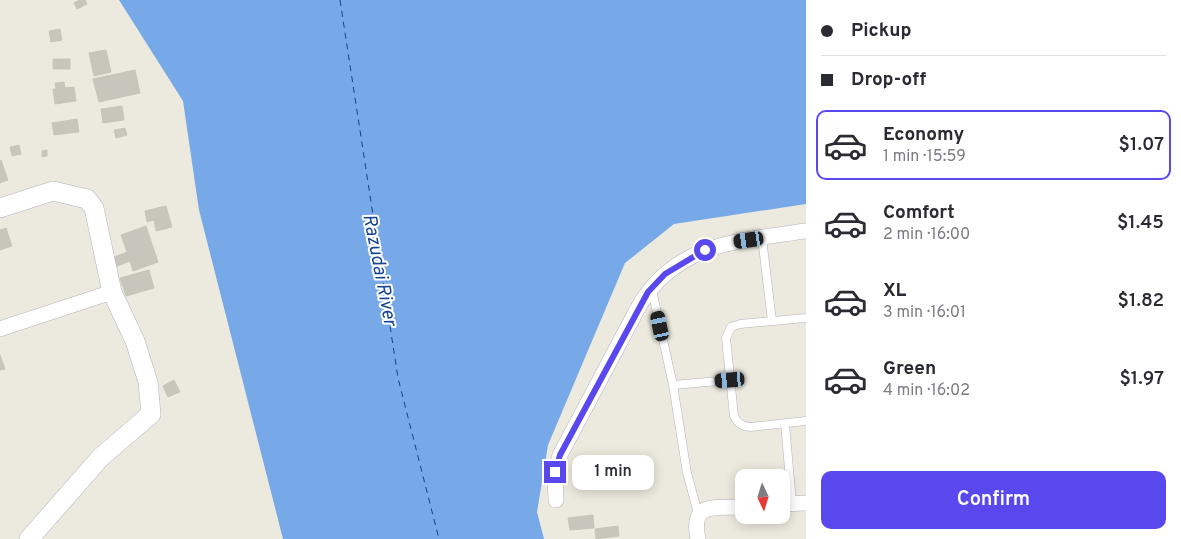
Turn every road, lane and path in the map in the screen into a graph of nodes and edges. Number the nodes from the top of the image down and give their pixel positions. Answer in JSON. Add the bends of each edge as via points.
{"nodes":[{"id":1,"x":0,"y":208,"type":"edge"},
{"id":2,"x":806,"y":231,"type":"edge"},
{"id":3,"x":762,"y":238,"type":"junction"},
{"id":4,"x":652,"y":287,"type":"junction"},
{"id":5,"x":112,"y":292,"type":"junction"},
{"id":6,"x":806,"y":318,"type":"edge"},
{"id":7,"x":772,"y":322,"type":"junction"},
{"id":8,"x":0,"y":329,"type":"edge"},
{"id":9,"x":730,"y":380,"type":"junction"},
{"id":10,"x":673,"y":385,"type":"junction"},
{"id":11,"x":806,"y":421,"type":"edge"},
{"id":12,"x":785,"y":424,"type":"junction"},
{"id":13,"x":556,"y":500,"type":"dead end"},
{"id":14,"x":793,"y":503,"type":"edge"},
{"id":15,"x":735,"y":507,"type":"edge"},
{"id":16,"x":698,"y":513,"type":"junction"},
{"id":17,"x":29,"y":539,"type":"edge"},
{"id":18,"x":698,"y":539,"type":"edge"}],
"edges":[{"from":1,"to":5,"type":"street","via":[[53,191],[87,199],[94,208]]},
{"from":2,"to":3,"type":"street"},
{"from":3,"to":4,"type":"street","via":[[705,250],[665,274]]},
{"from":3,"to":7,"type":"lane"},
{"from":4,"to":10,"type":"lane"},
{"from":4,"to":13,"type":"street","via":[[560,455],[555,472]]},
{"from":5,"to":8,"type":"street"},
{"from":5,"to":17,"type":"street","via":[[135,340],[148,382],[151,414],[102,457]]},
{"from":6,"to":7,"type":"lane"},
{"from":7,"to":9,"type":"lane","via":[[740,324],[727,332]]},
{"from":9,"to":10,"type":"lane"},
{"from":9,"to":12,"type":"lane","via":[[734,416],[740,424],[751,427]]},
{"from":10,"to":16,"type":"lane","via":[[687,474]]},
{"from":11,"to":12,"type":"lane"},
{"from":12,"to":14,"type":"lane"},
{"from":15,"to":16,"type":"street","via":[[706,509]]},
{"from":16,"to":18,"type":"street","via":[[695,519]]}]}
